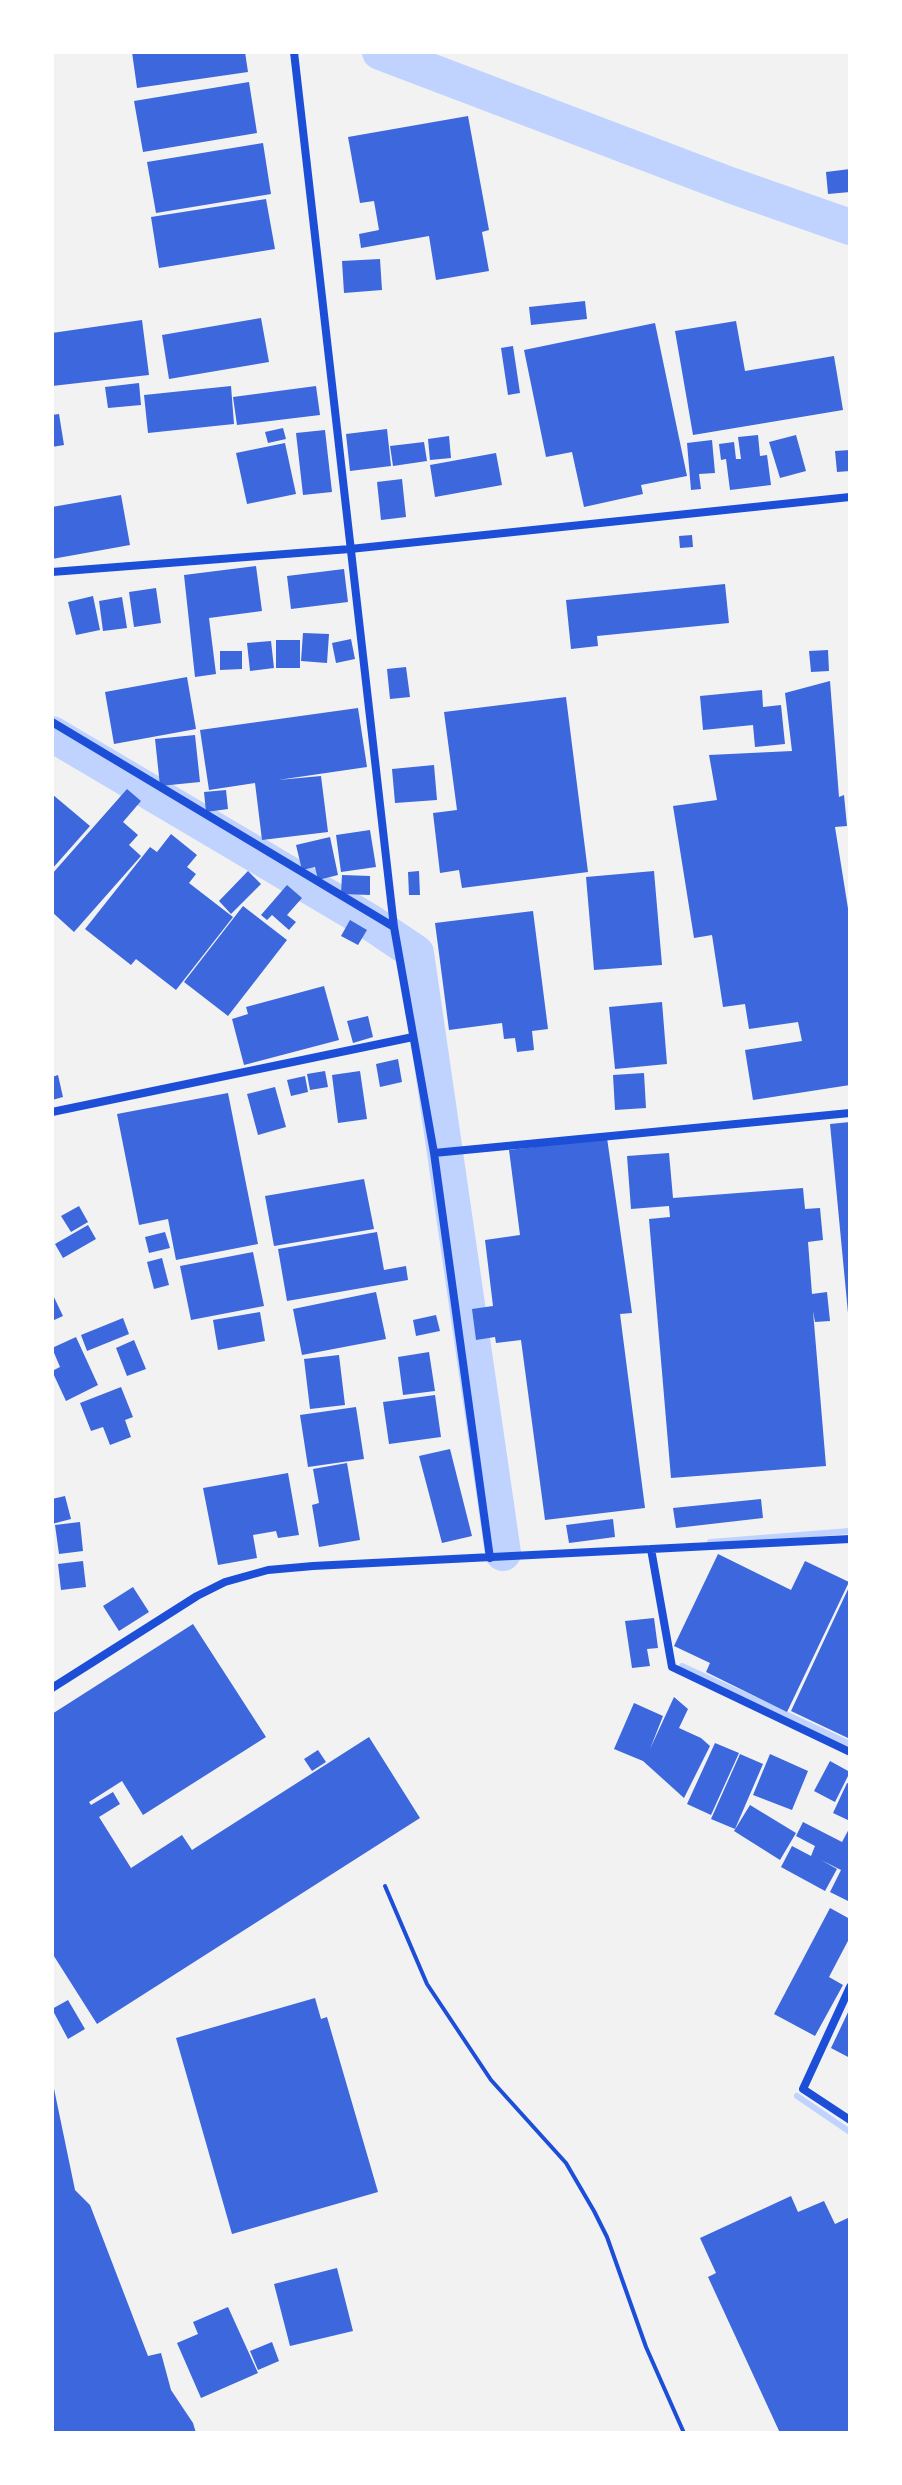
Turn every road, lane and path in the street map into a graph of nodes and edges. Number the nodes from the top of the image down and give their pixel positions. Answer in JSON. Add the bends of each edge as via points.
{"nodes":[{"id":1,"x":294,"y":52,"type":"edge"},
{"id":2,"x":850,"y":497,"type":"edge"},
{"id":3,"x":350,"y":549,"type":"junction"},
{"id":4,"x":52,"y":572,"type":"edge"},
{"id":5,"x":52,"y":722,"type":"edge"},
{"id":6,"x":394,"y":927,"type":"junction"},
{"id":7,"x":413,"y":1037,"type":"junction"},
{"id":8,"x":52,"y":1112,"type":"edge"},
{"id":9,"x":850,"y":1113,"type":"edge"},
{"id":10,"x":434,"y":1153,"type":"junction"},
{"id":11,"x":850,"y":1539,"type":"edge"},
{"id":12,"x":651,"y":1549,"type":"junction"},
{"id":13,"x":490,"y":1558,"type":"junction"},
{"id":14,"x":52,"y":1688,"type":"edge"},
{"id":15,"x":850,"y":1752,"type":"edge"},
{"id":16,"x":385,"y":1886,"type":"dead end"},
{"id":17,"x":850,"y":1987,"type":"edge"},
{"id":18,"x":850,"y":2120,"type":"edge"},
{"id":19,"x":684,"y":2433,"type":"edge"}],
"edges":[{"from":1,"to":3,"type":"street"},
{"from":2,"to":3,"type":"street"},
{"from":3,"to":4,"type":"street"},
{"from":3,"to":6,"type":"street"},
{"from":5,"to":6,"type":"street"},
{"from":6,"to":7,"type":"street"},
{"from":7,"to":8,"type":"street"},
{"from":7,"to":10,"type":"street"},
{"from":9,"to":10,"type":"street"},
{"from":10,"to":13,"type":"street"},
{"from":11,"to":12,"type":"street"},
{"from":12,"to":13,"type":"street"},
{"from":12,"to":15,"type":"street","via":[[672,1667]]},
{"from":13,"to":14,"type":"street","via":[[253,1573],[197,1596]]},
{"from":16,"to":19,"type":"path","via":[[427,1984],[491,2080],[566,2163],[607,2237],[629,2304]]},
{"from":17,"to":18,"type":"street","via":[[803,2089]]}]}
